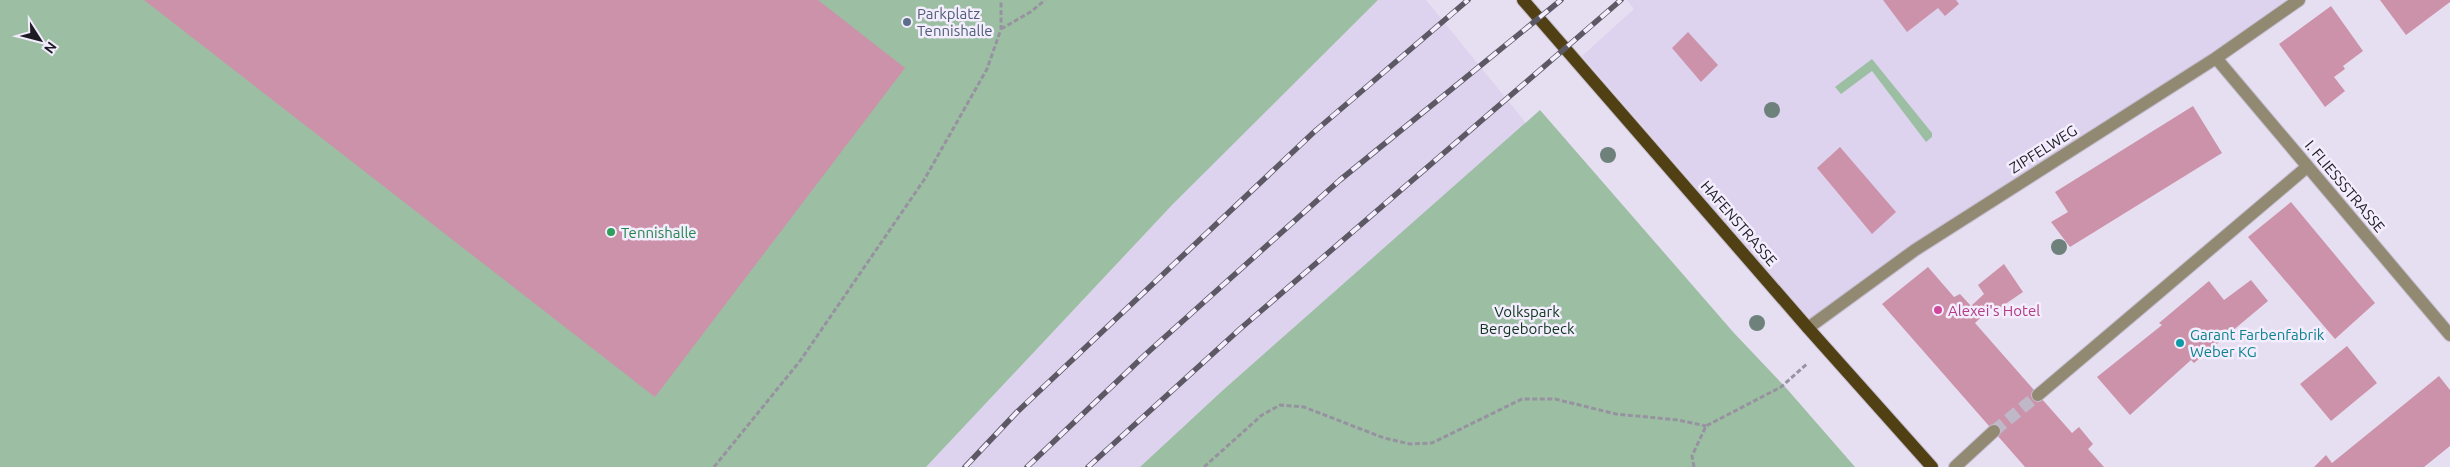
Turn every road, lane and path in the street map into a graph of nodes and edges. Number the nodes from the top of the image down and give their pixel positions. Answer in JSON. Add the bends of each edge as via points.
{"nodes":[{"id":1,"x":1001,"y":0,"type":"edge"},
{"id":2,"x":1045,"y":0,"type":"edge"},
{"id":3,"x":1522,"y":0,"type":"edge"},
{"id":4,"x":2298,"y":0,"type":"edge"},
{"id":5,"x":1001,"y":29,"type":"junction"},
{"id":6,"x":2216,"y":58,"type":"junction"},
{"id":7,"x":2307,"y":167,"type":"junction"},
{"id":8,"x":1808,"y":328,"type":"junction"},
{"id":9,"x":2450,"y":335,"type":"edge"},
{"id":10,"x":1825,"y":348,"type":"junction"},
{"id":11,"x":2038,"y":395,"type":"tunnel mouth"},
{"id":12,"x":1706,"y":426,"type":"junction"},
{"id":13,"x":1994,"y":432,"type":"tunnel mouth"},
{"id":14,"x":714,"y":467,"type":"edge"},
{"id":15,"x":1204,"y":467,"type":"edge"},
{"id":16,"x":1694,"y":467,"type":"edge"},
{"id":17,"x":1932,"y":467,"type":"edge"},
{"id":18,"x":1955,"y":467,"type":"edge"}],
"edges":[{"from":1,"to":5,"type":"path"},
{"from":2,"to":5,"type":"path","via":[[1032,12]]},
{"from":3,"to":8,"type":"main road","name":"HAFENSTRASSE"},
{"from":4,"to":6,"type":"street","name":"ZIPFELWEG"},
{"from":5,"to":14,"type":"path","via":[[987,69],[924,180],[800,361]]},
{"from":6,"to":7,"type":"street","name":"I. FLIESSSTRASSE"},
{"from":6,"to":8,"type":"street","name":"ZIPFELWEG","via":[[1914,250]]},
{"from":7,"to":9,"type":"street","name":"I. FLIESSSTRASSE"},
{"from":7,"to":11,"type":"street"},
{"from":8,"to":10,"type":"main road","name":"HAFENSTRASSE"},
{"from":10,"to":12,"type":"path","via":[[1781,387]]},
{"from":10,"to":17,"type":"main road","name":"HAFENSTRASSE"},
{"from":12,"to":15,"type":"path","via":[[1616,414],[1555,399],[1522,399],[1432,443],[1410,444],[1384,438],[1304,407],[1280,405],[1262,415]]},
{"from":12,"to":16,"type":"path","via":[[1692,456]]},
{"from":13,"to":18,"type":"street"}]}
